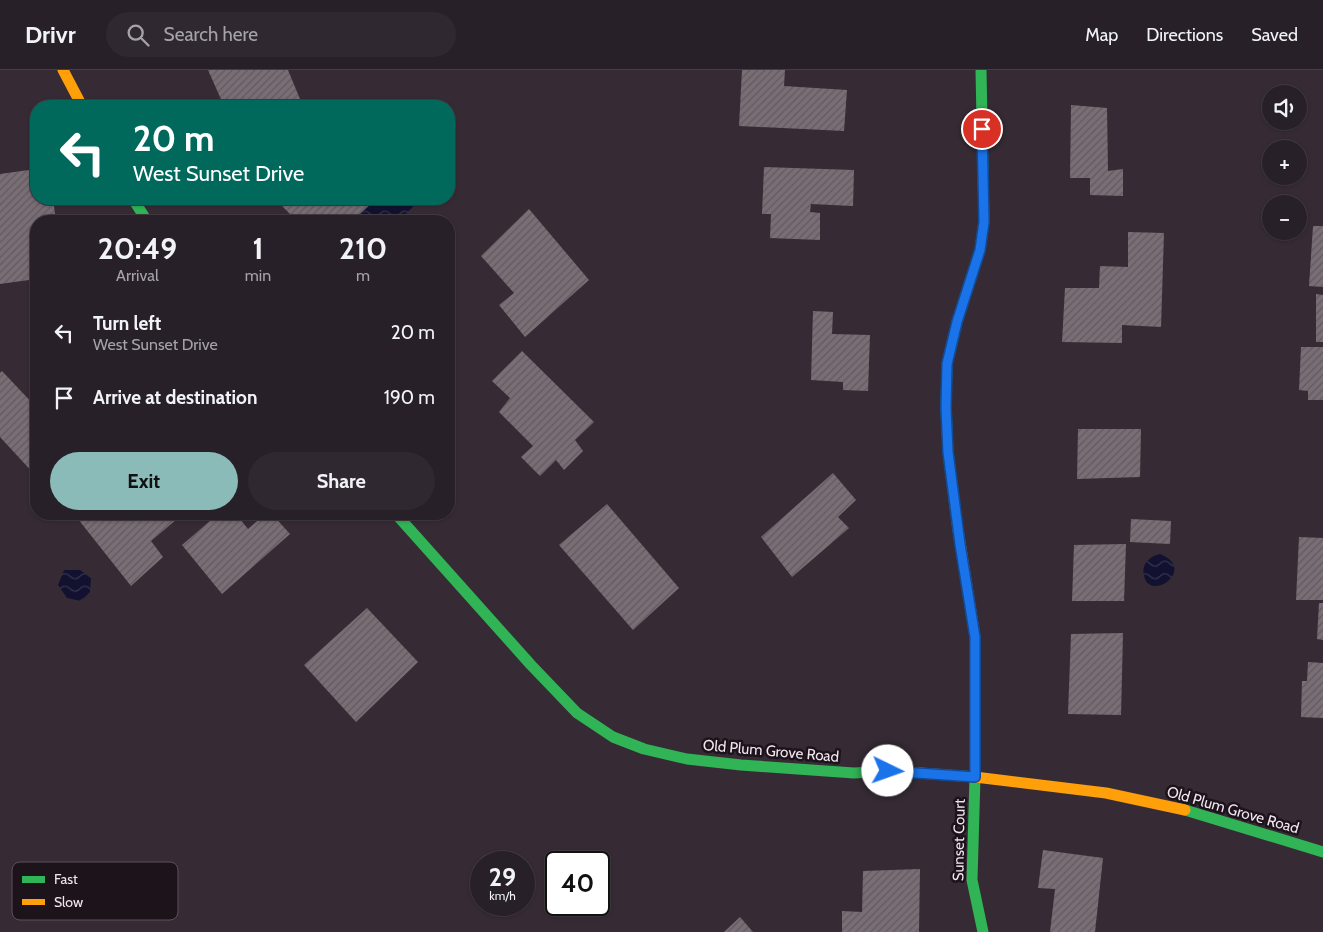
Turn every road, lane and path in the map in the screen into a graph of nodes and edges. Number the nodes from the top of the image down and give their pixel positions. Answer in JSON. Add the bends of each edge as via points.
{"nodes":[{"id":1,"x":63,"y":70,"type":"edge"},
{"id":2,"x":981,"y":70,"type":"edge"},
{"id":3,"x":79,"y":100,"type":"edge"},
{"id":4,"x":401,"y":520,"type":"edge"},
{"id":5,"x":975,"y":777,"type":"junction"},
{"id":6,"x":1323,"y":852,"type":"edge"},
{"id":7,"x":982,"y":932,"type":"edge"}],
"edges":[{"from":1,"to":3,"type":"street"},
{"from":2,"to":5,"type":"street","name":"Sunset Court","via":[[984,222],[980,250],[947,364],[946,408],[948,452],[975,637]]},
{"from":4,"to":5,"type":"street","name":"Old Plum Grove Road","via":[[577,712],[613,738],[687,759],[741,766]]},
{"from":5,"to":6,"type":"street","name":"Old Plum Grove Road","via":[[1106,793],[1197,812]]},
{"from":5,"to":7,"type":"street","name":"Sunset Court","via":[[972,880]]}]}
